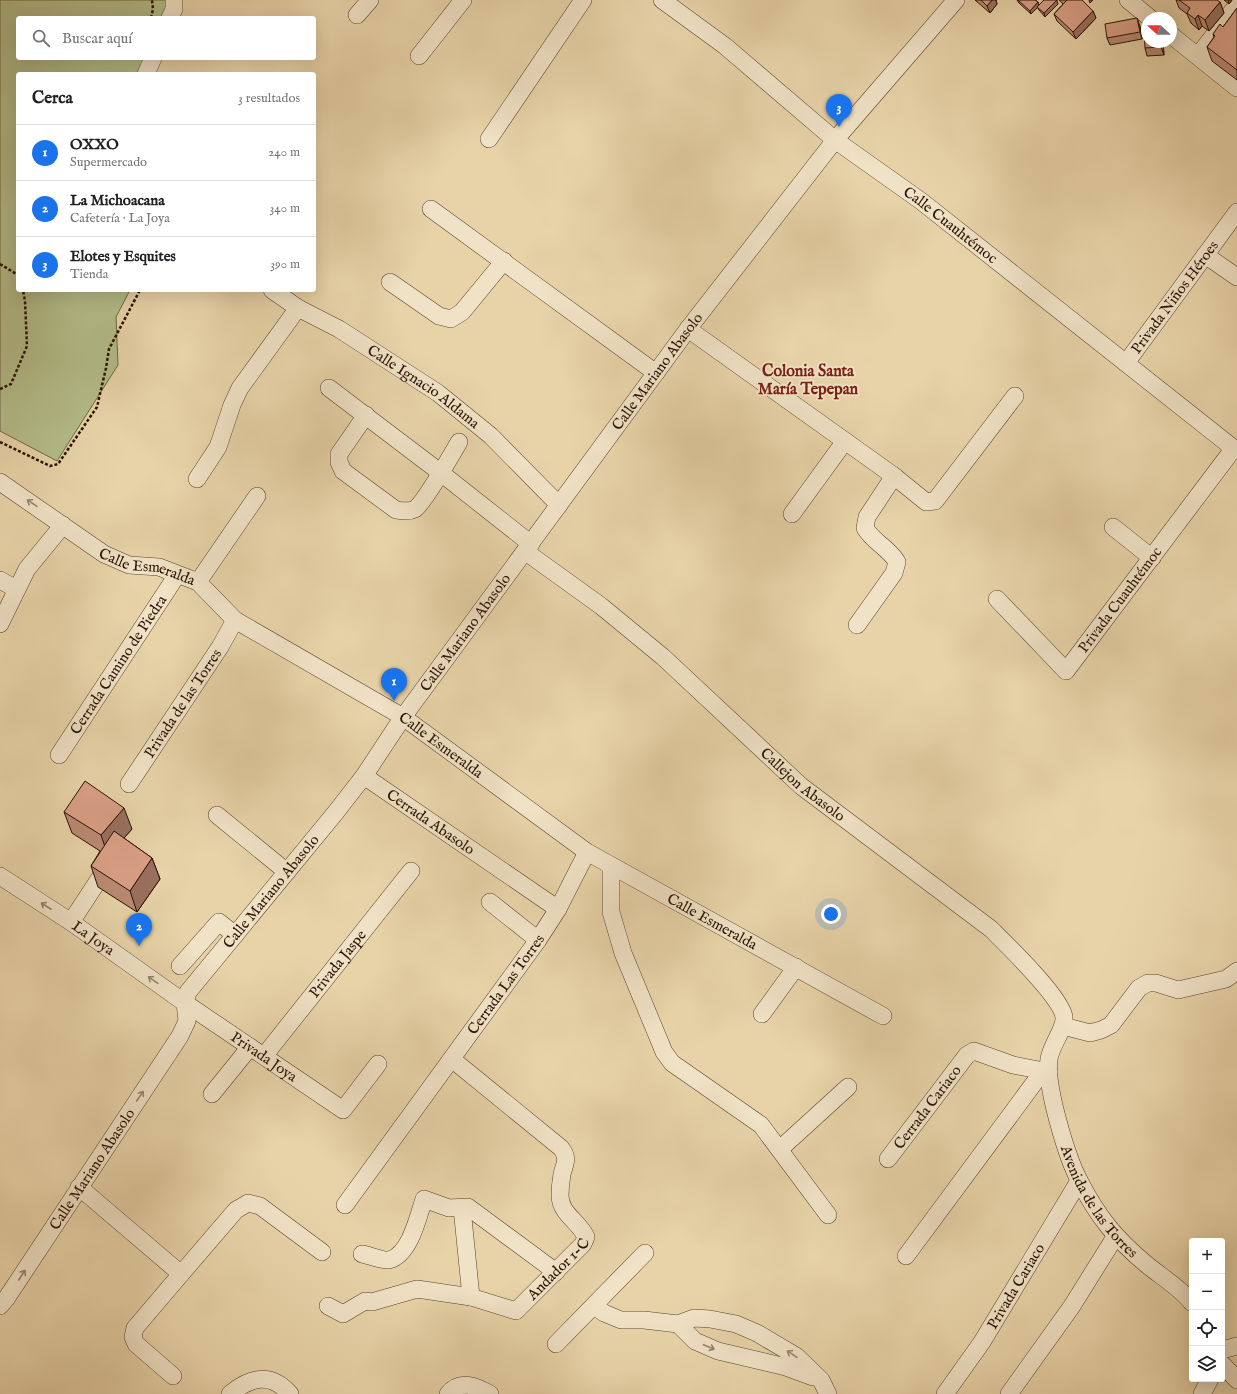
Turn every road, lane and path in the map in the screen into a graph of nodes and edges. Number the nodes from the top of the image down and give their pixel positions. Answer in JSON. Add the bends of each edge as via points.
{"nodes":[{"id":1,"x":152,"y":0,"type":"edge"},
{"id":2,"x":174,"y":0,"type":"edge"},
{"id":3,"x":370,"y":0,"type":"edge"},
{"id":4,"x":463,"y":0,"type":"edge"},
{"id":5,"x":583,"y":0,"type":"edge"},
{"id":6,"x":662,"y":0,"type":"edge"},
{"id":7,"x":956,"y":0,"type":"edge"},
{"id":8,"x":1128,"y":0,"type":"edge"},
{"id":9,"x":1237,"y":5,"type":"edge"},
{"id":10,"x":1143,"y":12,"type":"edge"},
{"id":11,"x":358,"y":15,"type":"dead end"},
{"id":12,"x":151,"y":16,"type":"edge"},
{"id":13,"x":171,"y":16,"type":"edge"},
{"id":14,"x":1177,"y":39,"type":"edge"},
{"id":15,"x":419,"y":56,"type":"dead end"},
{"id":16,"x":1198,"y":56,"type":"junction"},
{"id":17,"x":152,"y":60,"type":"edge"},
{"id":18,"x":147,"y":72,"type":"edge"},
{"id":19,"x":1237,"y":88,"type":"edge"},
{"id":20,"x":489,"y":139,"type":"dead end"},
{"id":21,"x":835,"y":140,"type":"junction"},
{"id":22,"x":431,"y":209,"type":"dead end"},
{"id":23,"x":1237,"y":212,"type":"edge"},
{"id":24,"x":1205,"y":255,"type":"junction"},
{"id":25,"x":504,"y":261,"type":"junction"},
{"id":26,"x":0,"y":264,"type":"edge"},
{"id":27,"x":16,"y":274,"type":"edge"},
{"id":28,"x":1237,"y":276,"type":"edge"},
{"id":29,"x":390,"y":282,"type":"dead end"},
{"id":30,"x":23,"y":292,"type":"edge"},
{"id":31,"x":139,"y":292,"type":"edge"},
{"id":32,"x":275,"y":292,"type":"edge"},
{"id":33,"x":298,"y":308,"type":"junction"},
{"id":34,"x":688,"y":329,"type":"junction"},
{"id":35,"x":1126,"y":362,"type":"junction"},
{"id":36,"x":656,"y":373,"type":"junction"},
{"id":37,"x":329,"y":388,"type":"dead end"},
{"id":38,"x":0,"y":389,"type":"edge"},
{"id":39,"x":1015,"y":396,"type":"dead end"},
{"id":40,"x":366,"y":415,"type":"junction"},
{"id":41,"x":845,"y":441,"type":"junction"},
{"id":42,"x":0,"y":442,"type":"edge"},
{"id":43,"x":459,"y":442,"type":"dead end"},
{"id":44,"x":1235,"y":450,"type":"edge"},
{"id":45,"x":441,"y":473,"type":"junction"},
{"id":46,"x":894,"y":476,"type":"junction"},
{"id":47,"x":197,"y":478,"type":"dead end"},
{"id":48,"x":0,"y":482,"type":"edge"},
{"id":49,"x":257,"y":496,"type":"dead end"},
{"id":50,"x":560,"y":505,"type":"junction"},
{"id":51,"x":792,"y":514,"type":"dead end"},
{"id":52,"x":63,"y":525,"type":"junction"},
{"id":53,"x":1113,"y":528,"type":"dead end"},
{"id":54,"x":529,"y":548,"type":"junction"},
{"id":55,"x":1152,"y":558,"type":"junction"},
{"id":56,"x":178,"y":575,"type":"junction"},
{"id":57,"x":0,"y":580,"type":"edge"},
{"id":58,"x":198,"y":582,"type":"junction"},
{"id":59,"x":16,"y":589,"type":"junction"},
{"id":60,"x":997,"y":599,"type":"dead end"},
{"id":61,"x":235,"y":620,"type":"junction"},
{"id":62,"x":0,"y":624,"type":"edge"},
{"id":63,"x":857,"y":625,"type":"dead end"},
{"id":64,"x":404,"y":718,"type":"junction"},
{"id":65,"x":59,"y":755,"type":"dead end"},
{"id":66,"x":364,"y":776,"type":"junction"},
{"id":67,"x":129,"y":784,"type":"dead end"},
{"id":68,"x":217,"y":815,"type":"dead end"},
{"id":69,"x":118,"y":850,"type":"edge"},
{"id":70,"x":588,"y":852,"type":"junction"},
{"id":71,"x":611,"y":866,"type":"junction"},
{"id":72,"x":411,"y":871,"type":"dead end"},
{"id":73,"x":287,"y":872,"type":"junction"},
{"id":74,"x":0,"y":876,"type":"edge"},
{"id":75,"x":490,"y":902,"type":"dead end"},
{"id":76,"x":558,"y":909,"type":"junction"},
{"id":77,"x":71,"y":922,"type":"junction"},
{"id":78,"x":235,"y":935,"type":"junction"},
{"id":79,"x":538,"y":940,"type":"junction"},
{"id":80,"x":180,"y":966,"type":"dead end"},
{"id":81,"x":796,"y":967,"type":"junction"},
{"id":82,"x":1233,"y":980,"type":"edge"},
{"id":83,"x":185,"y":1003,"type":"junction"},
{"id":84,"x":762,"y":1014,"type":"dead end"},
{"id":85,"x":883,"y":1016,"type":"dead end"},
{"id":86,"x":1063,"y":1026,"type":"junction"},
{"id":87,"x":250,"y":1047,"type":"junction"},
{"id":88,"x":264,"y":1056,"type":"junction"},
{"id":89,"x":453,"y":1060,"type":"junction"},
{"id":90,"x":378,"y":1064,"type":"dead end"},
{"id":91,"x":1046,"y":1072,"type":"junction"},
{"id":92,"x":848,"y":1087,"type":"dead end"},
{"id":93,"x":212,"y":1094,"type":"dead end"},
{"id":94,"x":780,"y":1149,"type":"junction"},
{"id":95,"x":888,"y":1160,"type":"dead end"},
{"id":96,"x":1079,"y":1181,"type":"junction"},
{"id":97,"x":79,"y":1187,"type":"junction"},
{"id":98,"x":345,"y":1205,"type":"dead end"},
{"id":99,"x":462,"y":1208,"type":"junction"},
{"id":100,"x":828,"y":1216,"type":"dead end"},
{"id":101,"x":1115,"y":1237,"type":"junction"},
{"id":102,"x":322,"y":1252,"type":"dead end"},
{"id":103,"x":645,"y":1253,"type":"dead end"},
{"id":104,"x":362,"y":1254,"type":"dead end"},
{"id":105,"x":906,"y":1256,"type":"dead end"},
{"id":106,"x":556,"y":1272,"type":"junction"},
{"id":107,"x":181,"y":1274,"type":"junction"},
{"id":108,"x":471,"y":1297,"type":"junction"},
{"id":109,"x":1189,"y":1298,"type":"edge"},
{"id":110,"x":0,"y":1306,"type":"edge"},
{"id":111,"x":328,"y":1306,"type":"dead end"},
{"id":112,"x":594,"y":1306,"type":"junction"},
{"id":113,"x":678,"y":1324,"type":"junction"},
{"id":114,"x":556,"y":1344,"type":"dead end"},
{"id":115,"x":1237,"y":1346,"type":"edge"},
{"id":116,"x":1225,"y":1349,"type":"edge"},
{"id":117,"x":1225,"y":1367,"type":"edge"},
{"id":118,"x":173,"y":1376,"type":"dead end"},
{"id":119,"x":1237,"y":1380,"type":"edge"},
{"id":120,"x":1208,"y":1382,"type":"edge"},
{"id":121,"x":824,"y":1387,"type":"edge"},
{"id":122,"x":949,"y":1393,"type":"edge"},
{"id":123,"x":230,"y":1394,"type":"edge"},
{"id":124,"x":290,"y":1394,"type":"edge"},
{"id":125,"x":448,"y":1394,"type":"edge"},
{"id":126,"x":490,"y":1394,"type":"edge"},
{"id":127,"x":1009,"y":1394,"type":"edge"},
{"id":128,"x":1202,"y":1394,"type":"edge"}],
"edges":[{"from":1,"to":12,"type":"path"},
{"from":2,"to":13,"type":"street"},
{"from":3,"to":11,"type":"street"},
{"from":4,"to":15,"type":"street"},
{"from":5,"to":20,"type":"street"},
{"from":6,"to":21,"type":"street","name":"Calle Cuauhtémoc","via":[[726,46]]},
{"from":7,"to":21,"type":"street","name":"Calle Mariano Abasolo"},
{"from":8,"to":10,"type":"street"},
{"from":9,"to":16,"type":"street"},
{"from":14,"to":16,"type":"street"},
{"from":16,"to":19,"type":"street"},
{"from":17,"to":18,"type":"street"},
{"from":21,"to":34,"type":"street","name":"Calle Mariano Abasolo"},
{"from":21,"to":35,"type":"street","name":"Calle Cuauhtémoc","via":[[921,201]]},
{"from":22,"to":25,"type":"street"},
{"from":23,"to":24,"type":"street","name":"Privada Niños Héroes"},
{"from":24,"to":28,"type":"street"},
{"from":24,"to":35,"type":"street","name":"Privada Niños Héroes"},
{"from":25,"to":29,"type":"street","via":[[462,312],[451,319],[439,316]]},
{"from":25,"to":36,"type":"street"},
{"from":26,"to":27,"type":"path"},
{"from":30,"to":38,"type":"path","via":[[27,346],[11,384]]},
{"from":31,"to":42,"type":"path","via":[[109,349],[97,407],[58,464],[50,466]]},
{"from":32,"to":33,"type":"street","name":"Calle Ignacio Aldama"},
{"from":33,"to":47,"type":"street","via":[[240,388],[218,447]]},
{"from":33,"to":50,"type":"street","name":"Calle Ignacio Aldama","via":[[339,329],[438,393],[491,436]]},
{"from":34,"to":36,"type":"street","name":"Calle Mariano Abasolo"},
{"from":34,"to":41,"type":"street"},
{"from":35,"to":44,"type":"street","name":"Calle Cuauhtémoc"},
{"from":36,"to":50,"type":"street","name":"Calle Mariano Abasolo"},
{"from":37,"to":40,"type":"street","name":"Callejon Abasolo"},
{"from":39,"to":46,"type":"street","via":[[935,501],[926,502]]},
{"from":40,"to":45,"type":"street","name":"Callejon Abasolo"},
{"from":40,"to":45,"type":"street","via":[[339,454],[343,472],[396,510],[407,512],[416,509]]},
{"from":41,"to":46,"type":"street"},
{"from":41,"to":51,"type":"street"},
{"from":43,"to":45,"type":"street"},
{"from":44,"to":55,"type":"street","name":"Privada Cuauhtémoc"},
{"from":45,"to":54,"type":"street","name":"Callejon Abasolo"},
{"from":46,"to":63,"type":"street","via":[[867,517],[865,528],[869,535],[892,553],[897,562],[894,573]]},
{"from":52,"to":48,"type":"street","name":"Calle Esmeralda","one_way":true},
{"from":49,"to":58,"type":"street"},
{"from":50,"to":54,"type":"street","name":"Calle Mariano Abasolo"},
{"from":52,"to":56,"type":"street","name":"Calle Esmeralda","via":[[110,557],[129,565],[159,567]]},
{"from":52,"to":59,"type":"street","via":[[34,559]]},
{"from":53,"to":55,"type":"street"},
{"from":54,"to":64,"type":"street","name":"Calle Mariano Abasolo"},
{"from":54,"to":86,"type":"street","name":"Callejon Abasolo","via":[[663,657],[801,786],[991,929],[1060,1004],[1064,1017]]},
{"from":55,"to":60,"type":"street","name":"Privada Cuauhtémoc","via":[[1066,671]]},
{"from":56,"to":58,"type":"street","name":"Calle Esmeralda"},
{"from":56,"to":65,"type":"street","name":"Cerrada Camino de Piedra"},
{"from":57,"to":59,"type":"street"},
{"from":58,"to":61,"type":"street","name":"Calle Esmeralda"},
{"from":59,"to":62,"type":"street"},
{"from":61,"to":64,"type":"street","name":"Calle Esmeralda"},
{"from":61,"to":67,"type":"street","name":"Privada de las Torres","via":[[220,647]]},
{"from":64,"to":66,"type":"street","name":"Calle Mariano Abasolo"},
{"from":64,"to":70,"type":"street","name":"Calle Esmeralda"},
{"from":66,"to":73,"type":"street","name":"Calle Mariano Abasolo"},
{"from":66,"to":76,"type":"street","name":"Cerrada Abasolo"},
{"from":68,"to":73,"type":"street"},
{"from":69,"to":77,"type":"street"},
{"from":70,"to":71,"type":"street","name":"Calle Esmeralda"},
{"from":70,"to":76,"type":"street","name":"Cerrada Las Torres"},
{"from":71,"to":81,"type":"street","name":"Calle Esmeralda"},
{"from":71,"to":94,"type":"street","via":[[612,912],[615,926],[623,953],[664,1052],[672,1063],[761,1126]]},
{"from":72,"to":88,"type":"street","name":"Privada Jaspe"},
{"from":73,"to":78,"type":"street","name":"Calle Mariano Abasolo"},
{"from":77,"to":74,"type":"street","name":"La Joya","one_way":true},
{"from":75,"to":79,"type":"street"},
{"from":76,"to":79,"type":"street","name":"Cerrada Las Torres"},
{"from":83,"to":77,"type":"street","name":"La Joya","one_way":true},
{"from":78,"to":80,"type":"street","via":[[219,922]]},
{"from":78,"to":83,"type":"street","name":"Calle Mariano Abasolo","via":[[188,992]]},
{"from":79,"to":89,"type":"street","name":"Cerrada Las Torres"},
{"from":81,"to":84,"type":"street"},
{"from":81,"to":85,"type":"street","name":"Calle Esmeralda"},
{"from":82,"to":86,"type":"street","via":[[1178,990],[1148,983],[1140,988],[1110,1025],[1101,1030],[1090,1033]]},
{"from":83,"to":87,"type":"street","name":"Privada Joya"},
{"from":97,"to":83,"type":"street","name":"Calle Mariano Abasolo","one_way":true,"via":[[180,1036],[187,1021]]},
{"from":86,"to":91,"type":"street","name":"Avenida de las Torres","via":[[1053,1043]]},
{"from":87,"to":88,"type":"street","name":"Privada Joya"},
{"from":87,"to":93,"type":"street"},
{"from":88,"to":90,"type":"street","name":"Privada Joya","via":[[343,1110]]},
{"from":89,"to":98,"type":"street","name":"Cerrada Las Torres"},
{"from":89,"to":106,"type":"street","name":"Andador 1-C","via":[[566,1154],[560,1197],[564,1211],[583,1229],[586,1237],[583,1244]]},
{"from":91,"to":95,"type":"street","name":"Cerrada Cariaco","via":[[1013,1065],[974,1051],[967,1055]]},
{"from":91,"to":96,"type":"street","name":"Avenida de las Torres","via":[[1064,1143]]},
{"from":91,"to":105,"type":"street"},
{"from":92,"to":94,"type":"street"},
{"from":94,"to":100,"type":"street"},
{"from":96,"to":101,"type":"street","name":"Avenida de las Torres","via":[[1100,1218]]},
{"from":96,"to":122,"type":"street","name":"Privada Cariaco"},
{"from":97,"to":107,"type":"street"},
{"from":110,"to":97,"type":"street","name":"Calle Mariano Abasolo","one_way":true},
{"from":99,"to":104,"type":"street","via":[[450,1208],[424,1199],[410,1239],[399,1255],[388,1260]]},
{"from":99,"to":106,"type":"street","via":[[468,1207]]},
{"from":99,"to":108,"type":"street"},
{"from":101,"to":109,"type":"street","name":"Avenida de las Torres"},
{"from":101,"to":127,"type":"street","via":[[1072,1306]]},
{"from":102,"to":107,"type":"street","via":[[260,1206],[248,1203],[236,1210]]},
{"from":103,"to":112,"type":"street"},
{"from":106,"to":108,"type":"street","name":"Andador 1-C","via":[[516,1311]]},
{"from":107,"to":118,"type":"street","via":[[135,1328],[133,1337],[136,1344]]},
{"from":108,"to":111,"type":"street","name":"Andador 1-C","via":[[417,1289],[372,1302],[365,1301],[343,1314]]},
{"from":112,"to":113,"type":"street","via":[[621,1320]]},
{"from":112,"to":114,"type":"street"},
{"from":113,"to":121,"type":"street","one_way":true,"via":[[695,1341],[718,1351],[786,1367]]},
{"from":121,"to":113,"type":"street","one_way":true,"via":[[796,1356],[758,1333],[736,1324],[710,1318],[694,1318]]},
{"from":115,"to":116,"type":"street"},
{"from":117,"to":119,"type":"street"},
{"from":120,"to":128,"type":"street"},
{"from":123,"to":124,"type":"street","via":[[256,1379],[266,1379],[285,1388]]},
{"from":125,"to":126,"type":"street","via":[[462,1384]]}]}
